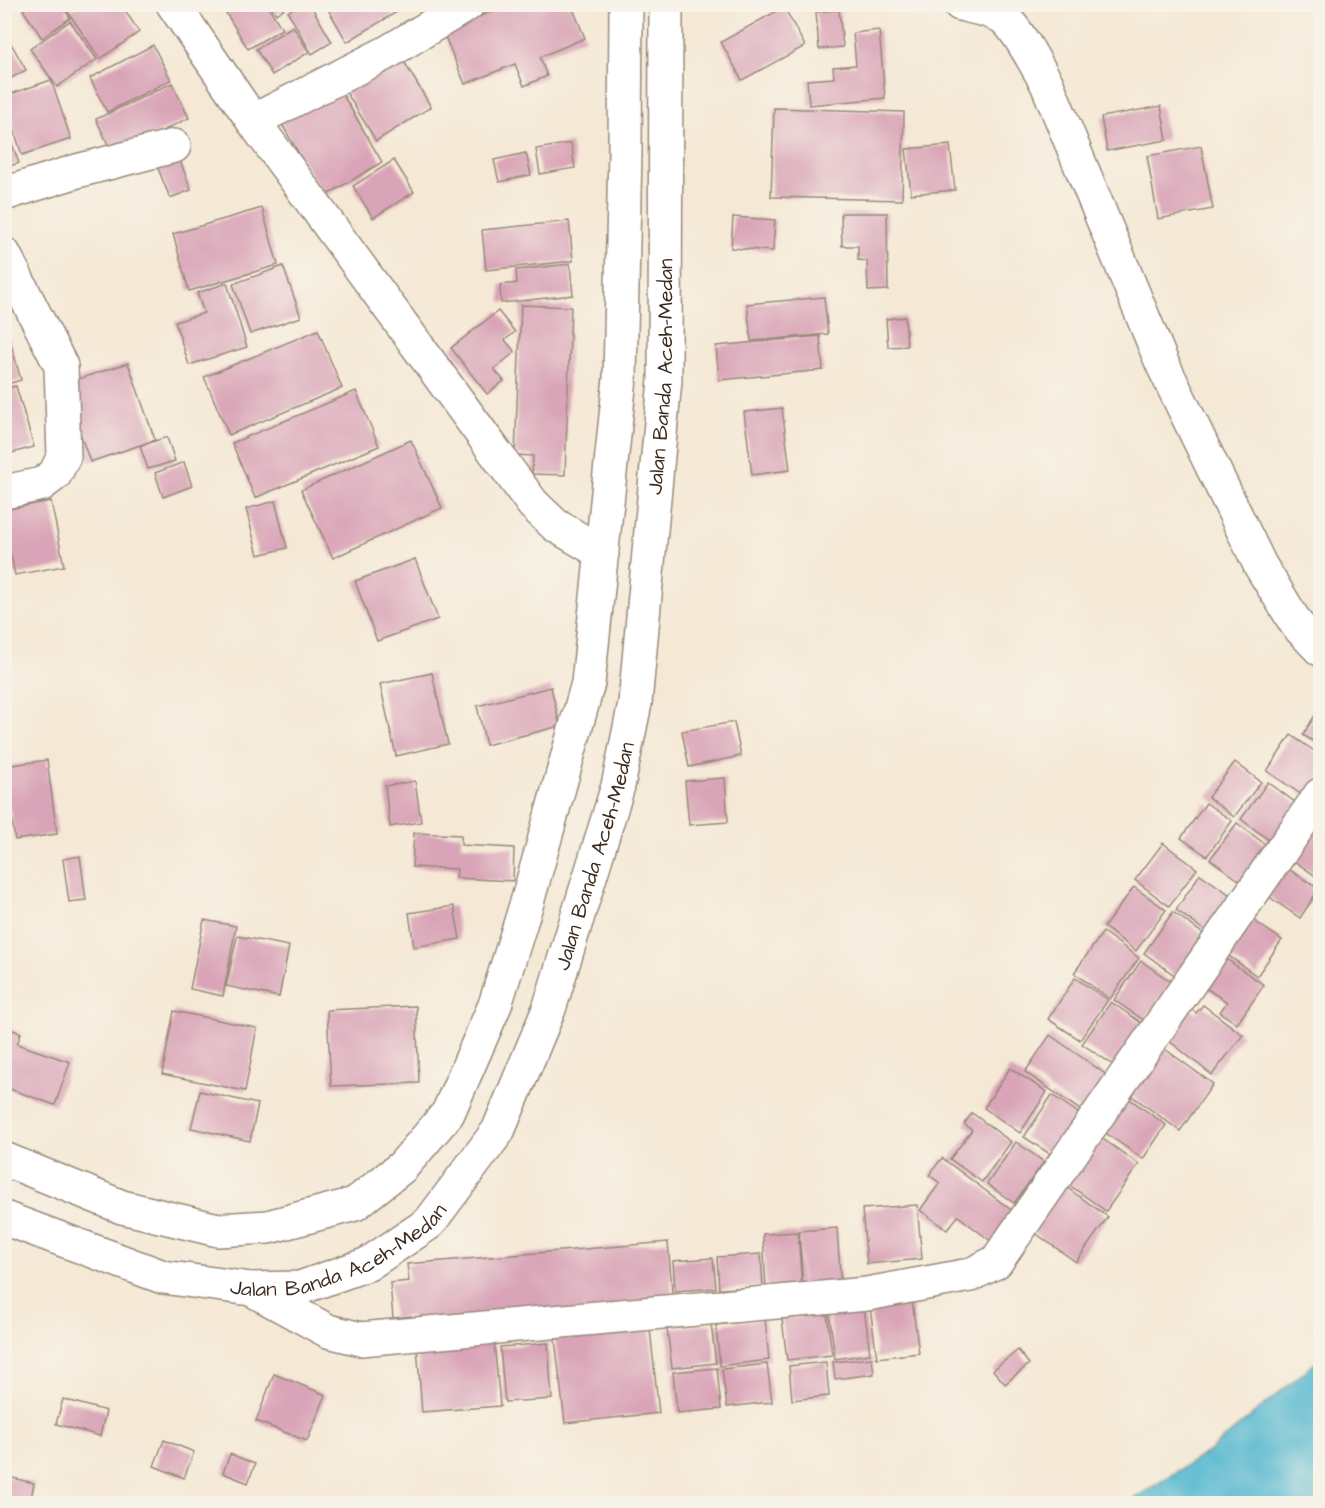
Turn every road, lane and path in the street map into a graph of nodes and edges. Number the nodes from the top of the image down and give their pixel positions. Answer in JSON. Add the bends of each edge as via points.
{"nodes":[{"id":1,"x":173,"y":4,"type":"edge"},
{"id":2,"x":468,"y":4,"type":"edge"},
{"id":3,"x":626,"y":4,"type":"edge"},
{"id":4,"x":666,"y":4,"type":"edge"},
{"id":5,"x":960,"y":4,"type":"edge"},
{"id":6,"x":253,"y":121,"type":"junction"},
{"id":7,"x":174,"y":146,"type":"dead end"},
{"id":8,"x":4,"y":194,"type":"edge"},
{"id":9,"x":4,"y":254,"type":"edge"},
{"id":10,"x":4,"y":492,"type":"edge"},
{"id":11,"x":602,"y":553,"type":"junction"},
{"id":12,"x":1320,"y":649,"type":"edge"},
{"id":13,"x":1320,"y":795,"type":"edge"},
{"id":14,"x":4,"y":1160,"type":"edge"},
{"id":15,"x":4,"y":1218,"type":"edge"},
{"id":16,"x":251,"y":1289,"type":"junction"}],
"edges":[{"from":1,"to":6,"type":"main road"},
{"from":2,"to":6,"type":"main road","via":[[388,52]]},
{"from":3,"to":11,"type":"main road","name":"Jalan Banda Aceh-Medan","via":[[620,378]]},
{"from":4,"to":16,"type":"main road","name":"Jalan Banda Aceh-Medan","via":[[665,380],[635,703],[618,786],[549,1010],[498,1131],[429,1223],[368,1264],[300,1288]]},
{"from":5,"to":12,"type":"main road","via":[[1005,18],[1047,84],[1162,363],[1254,554],[1297,625]]},
{"from":6,"to":11,"type":"main road","via":[[533,504],[555,525]]},
{"from":7,"to":8,"type":"main road"},
{"from":9,"to":10,"type":"main road","via":[[61,366],[64,456],[55,474],[42,484]]},
{"from":11,"to":14,"type":"main road","name":"Jalan Banda Aceh-Medan","via":[[588,683],[498,994],[448,1113],[402,1167],[355,1204],[268,1227],[218,1230],[122,1207]]},
{"from":13,"to":16,"type":"main road","via":[[996,1262],[986,1268],[969,1275],[867,1294],[361,1340],[328,1331]]},
{"from":15,"to":16,"type":"main road","name":"Jalan Banda Aceh-Medan","via":[[164,1277]]}]}
